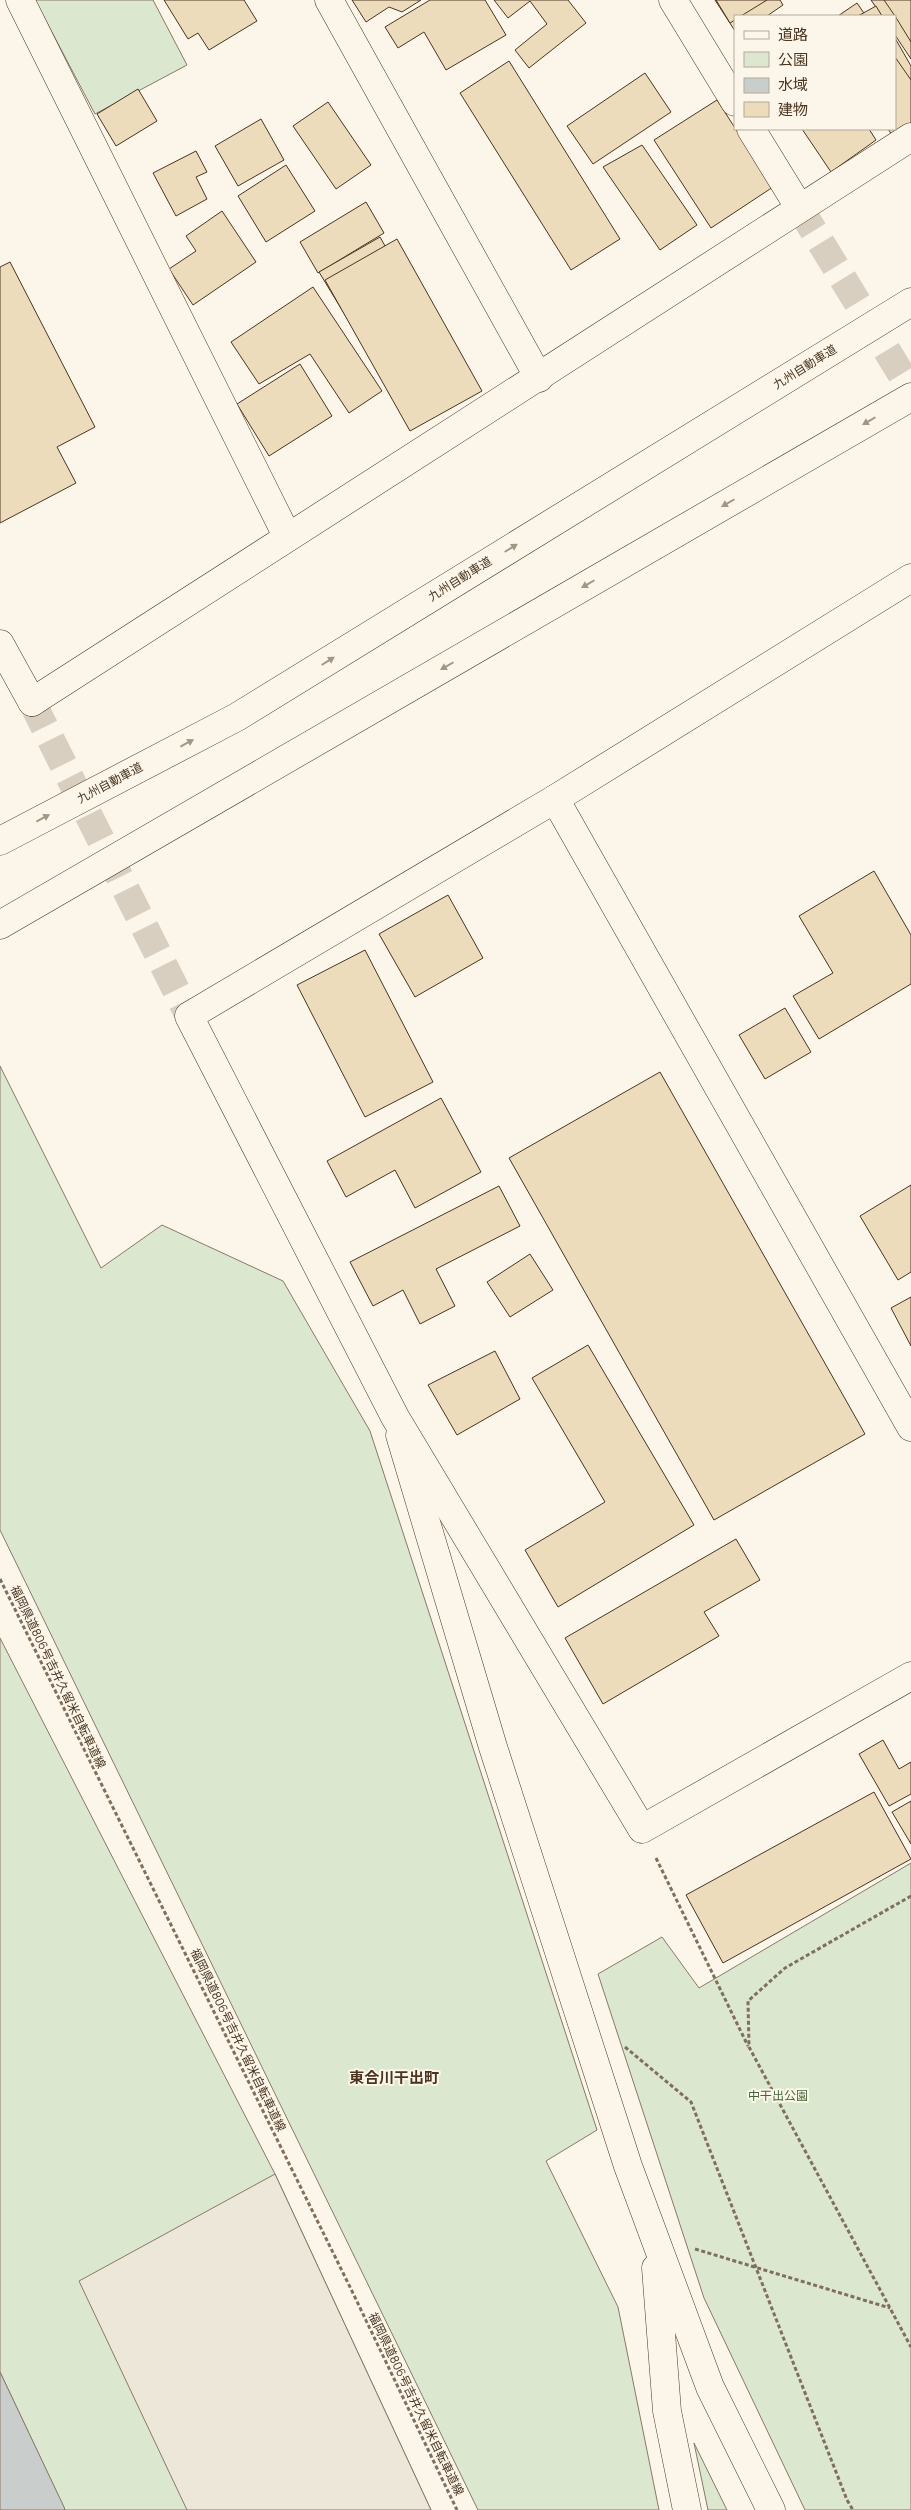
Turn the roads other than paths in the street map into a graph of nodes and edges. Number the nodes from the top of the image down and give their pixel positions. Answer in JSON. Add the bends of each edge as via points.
{"nodes":[{"id":1,"x":20,"y":0,"type":"edge"},
{"id":2,"x":329,"y":0,"type":"edge"},
{"id":3,"x":673,"y":0,"type":"edge"},
{"id":4,"x":734,"y":100,"type":"edge"},
{"id":5,"x":752,"y":130,"type":"edge"},
{"id":6,"x":911,"y":137,"type":"edge"},
{"id":7,"x":799,"y":208,"type":"junction"},
{"id":8,"x":911,"y":302,"type":"edge"},
{"id":9,"x":539,"y":378,"type":"junction"},
{"id":10,"x":911,"y":397,"type":"edge"},
{"id":11,"x":287,"y":536,"type":"junction"},
{"id":12,"x":911,"y":578,"type":"edge"},
{"id":13,"x":0,"y":644,"type":"edge"},
{"id":14,"x":555,"y":799,"type":"junction"},
{"id":15,"x":0,"y":841,"type":"edge"},
{"id":16,"x":2,"y":923,"type":"edge"},
{"id":17,"x":395,"y":1417,"type":"junction"},
{"id":18,"x":911,"y":1427,"type":"edge"},
{"id":19,"x":911,"y":1676,"type":"edge"},
{"id":20,"x":653,"y":2237,"type":"junction"},
{"id":21,"x":687,"y":2510,"type":"edge"},
{"id":22,"x":771,"y":2510,"type":"edge"}],
"edges":[{"from":1,"to":11,"type":"main road"},
{"from":2,"to":9,"type":"main road"},
{"from":3,"to":4,"type":"main road"},
{"from":5,"to":7,"type":"main road"},
{"from":6,"to":7,"type":"main road"},
{"from":7,"to":9,"type":"main road"},
{"from":15,"to":8,"type":"main road","name":"九州自動車道","one_way":true,"via":[[237,717]]},
{"from":9,"to":11,"type":"main road"},
{"from":10,"to":16,"type":"main road","one_way":true},
{"from":11,"to":13,"type":"main road","via":[[32,702]]},
{"from":12,"to":14,"type":"main road"},
{"from":14,"to":17,"type":"main road","via":[[189,1016]]},
{"from":14,"to":18,"type":"main road"},
{"from":17,"to":19,"type":"main road","via":[[642,1829]]},
{"from":17,"to":20,"type":"main road","via":[[493,1747]]},
{"from":20,"to":21,"type":"main road","via":[[667,2411]]},
{"from":20,"to":22,"type":"main road","via":[[710,2387]]}]}
